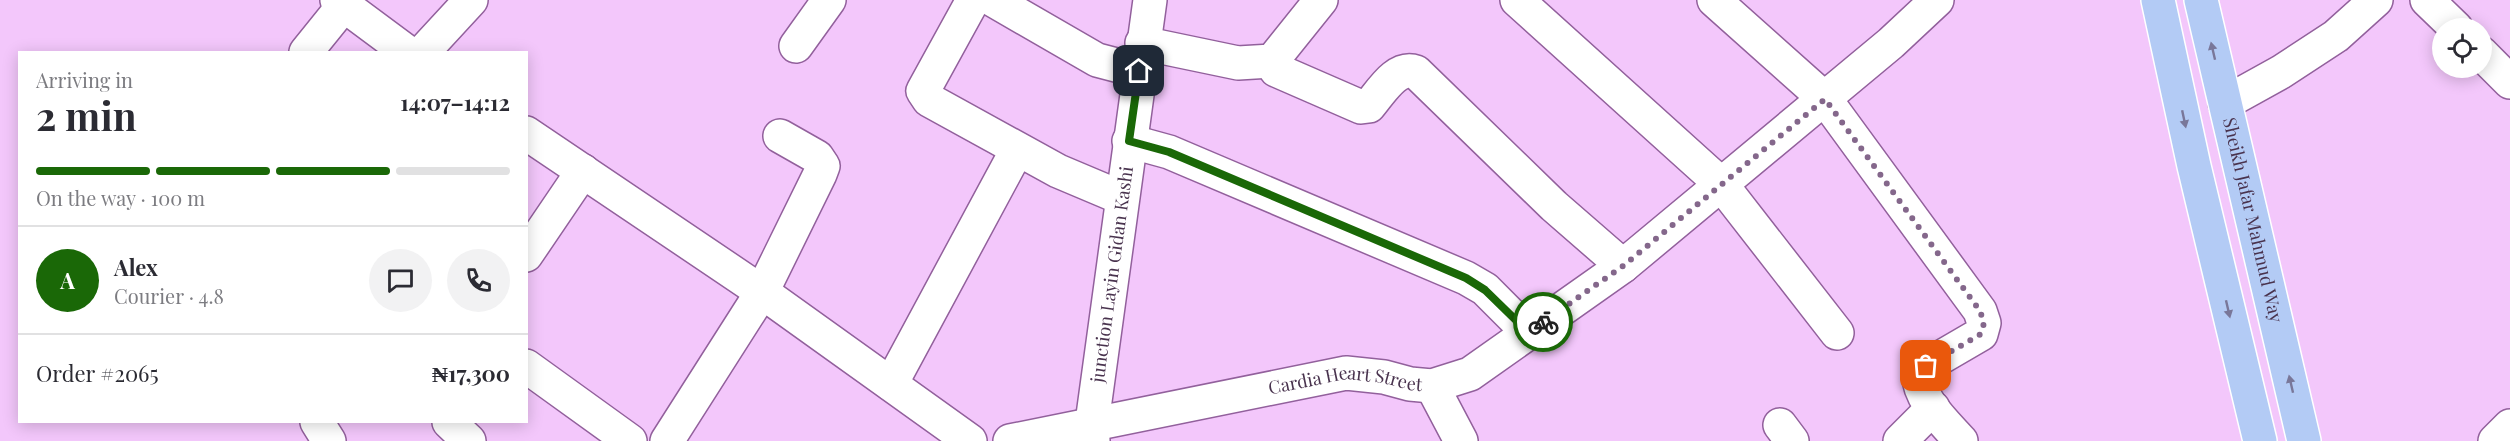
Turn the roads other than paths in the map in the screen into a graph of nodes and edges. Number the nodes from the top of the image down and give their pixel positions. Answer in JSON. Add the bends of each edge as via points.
{"nodes":[{"id":1,"x":471,"y":0,"type":"edge"},
{"id":2,"x":829,"y":0,"type":"edge"},
{"id":3,"x":973,"y":0,"type":"edge"},
{"id":4,"x":993,"y":0,"type":"edge"},
{"id":5,"x":1150,"y":0,"type":"edge"},
{"id":6,"x":1321,"y":0,"type":"edge"},
{"id":7,"x":1517,"y":0,"type":"edge"},
{"id":8,"x":1714,"y":0,"type":"edge"},
{"id":9,"x":1937,"y":0,"type":"edge"},
{"id":10,"x":2158,"y":0,"type":"edge"},
{"id":11,"x":2201,"y":0,"type":"edge"},
{"id":12,"x":2376,"y":0,"type":"edge"},
{"id":13,"x":2427,"y":0,"type":"edge"},
{"id":14,"x":340,"y":3,"type":"edge"},
{"id":15,"x":2446,"y":18,"type":"edge"},
{"id":16,"x":796,"y":46,"type":"dead end"},
{"id":17,"x":307,"y":51,"type":"edge"},
{"id":18,"x":406,"y":51,"type":"edge"},
{"id":19,"x":424,"y":51,"type":"edge"},
{"id":20,"x":1140,"y":57,"type":"junction"},
{"id":21,"x":1272,"y":61,"type":"junction"},
{"id":22,"x":2492,"y":64,"type":"edge"},
{"id":23,"x":2510,"y":82,"type":"edge"},
{"id":24,"x":1825,"y":99,"type":"junction"},
{"id":25,"x":2225,"y":103,"type":"junction"},
{"id":26,"x":528,"y":134,"type":"edge"},
{"id":27,"x":780,"y":136,"type":"dead end"},
{"id":28,"x":1129,"y":141,"type":"junction"},
{"id":29,"x":1017,"y":150,"type":"junction"},
{"id":30,"x":583,"y":171,"type":"junction"},
{"id":31,"x":1721,"y":184,"type":"junction"},
{"id":32,"x":1122,"y":198,"type":"junction"},
{"id":33,"x":528,"y":252,"type":"edge"},
{"id":34,"x":1623,"y":266,"type":"junction"},
{"id":35,"x":762,"y":292,"type":"junction"},
{"id":36,"x":1528,"y":332,"type":"junction"},
{"id":37,"x":1837,"y":333,"type":"dead end"},
{"id":38,"x":528,"y":367,"type":"edge"},
{"id":39,"x":891,"y":384,"type":"junction"},
{"id":40,"x":1432,"y":386,"type":"junction"},
{"id":41,"x":1933,"y":408,"type":"junction"},
{"id":42,"x":318,"y":423,"type":"edge"},
{"id":43,"x":450,"y":423,"type":"edge"},
{"id":44,"x":2510,"y":426,"type":"edge"},
{"id":45,"x":1092,"y":432,"type":"edge"},
{"id":46,"x":329,"y":441,"type":"edge"},
{"id":47,"x":469,"y":441,"type":"edge"},
{"id":48,"x":630,"y":441,"type":"edge"},
{"id":49,"x":667,"y":441,"type":"edge"},
{"id":50,"x":970,"y":441,"type":"edge"},
{"id":51,"x":1010,"y":441,"type":"edge"},
{"id":52,"x":1461,"y":441,"type":"edge"},
{"id":53,"x":1900,"y":441,"type":"edge"},
{"id":54,"x":1961,"y":441,"type":"edge"},
{"id":55,"x":2260,"y":441,"type":"edge"},
{"id":56,"x":2304,"y":441,"type":"edge"},
{"id":57,"x":2495,"y":441,"type":"edge"}],
"edges":[{"from":1,"to":19,"type":"street"},
{"from":2,"to":16,"type":"street"},
{"from":3,"to":29,"type":"street","via":[[923,91],[929,100]]},
{"from":4,"to":20,"type":"street","via":[[1097,60]]},
{"from":5,"to":20,"type":"street","name":"junction Layin Gidan Kashi"},
{"from":6,"to":21,"type":"street"},
{"from":7,"to":31,"type":"street"},
{"from":8,"to":24,"type":"street"},
{"from":9,"to":24,"type":"street","name":"Cardia Heart Street"},
{"from":10,"to":55,"type":"main road","one_way":true},
{"from":25,"to":11,"type":"main road","name":"Sheikh Jafar Mahmud Way","one_way":true},
{"from":12,"to":25,"type":"street","via":[[2336,36]]},
{"from":13,"to":15,"type":"street"},
{"from":14,"to":17,"type":"street"},
{"from":14,"to":18,"type":"street"},
{"from":20,"to":21,"type":"street","via":[[1238,63]]},
{"from":20,"to":28,"type":"street","name":"junction Layin Gidan Kashi"},
{"from":21,"to":34,"type":"street","via":[[1276,70],[1361,107],[1369,106],[1399,72],[1416,72],[1554,206]]},
{"from":22,"to":23,"type":"street"},
{"from":24,"to":31,"type":"street","name":"Cardia Heart Street"},
{"from":24,"to":41,"type":"street","via":[[1980,311],[1984,323],[1981,334],[1918,373],[1918,384]]},
{"from":56,"to":25,"type":"main road","name":"Sheikh Jafar Mahmud Way","one_way":true},
{"from":26,"to":30,"type":"street"},
{"from":27,"to":35,"type":"street","via":[[817,157],[823,166]]},
{"from":28,"to":32,"type":"street","name":"junction Layin Gidan Kashi"},
{"from":28,"to":36,"type":"street","via":[[1169,152],[1439,265],[1485,290]]},
{"from":29,"to":32,"type":"street"},
{"from":29,"to":39,"type":"street"},
{"from":30,"to":33,"type":"street"},
{"from":30,"to":35,"type":"street"},
{"from":31,"to":34,"type":"street","name":"Cardia Heart Street"},
{"from":31,"to":37,"type":"street"},
{"from":32,"to":45,"type":"street","name":"junction Layin Gidan Kashi"},
{"from":34,"to":36,"type":"street","name":"Cardia Heart Street"},
{"from":35,"to":39,"type":"street"},
{"from":35,"to":49,"type":"street"},
{"from":36,"to":40,"type":"street","name":"Cardia Heart Street","via":[[1470,374]]},
{"from":38,"to":48,"type":"street"},
{"from":39,"to":50,"type":"street"},
{"from":40,"to":45,"type":"street","name":"Cardia Heart Street","via":[[1346,372]]},
{"from":40,"to":52,"type":"street"},
{"from":41,"to":53,"type":"street"},
{"from":41,"to":54,"type":"street"},
{"from":42,"to":46,"type":"street"},
{"from":43,"to":47,"type":"street"},
{"from":44,"to":57,"type":"street"},
{"from":45,"to":51,"type":"street","name":"Cardia Heart Street"}]}
